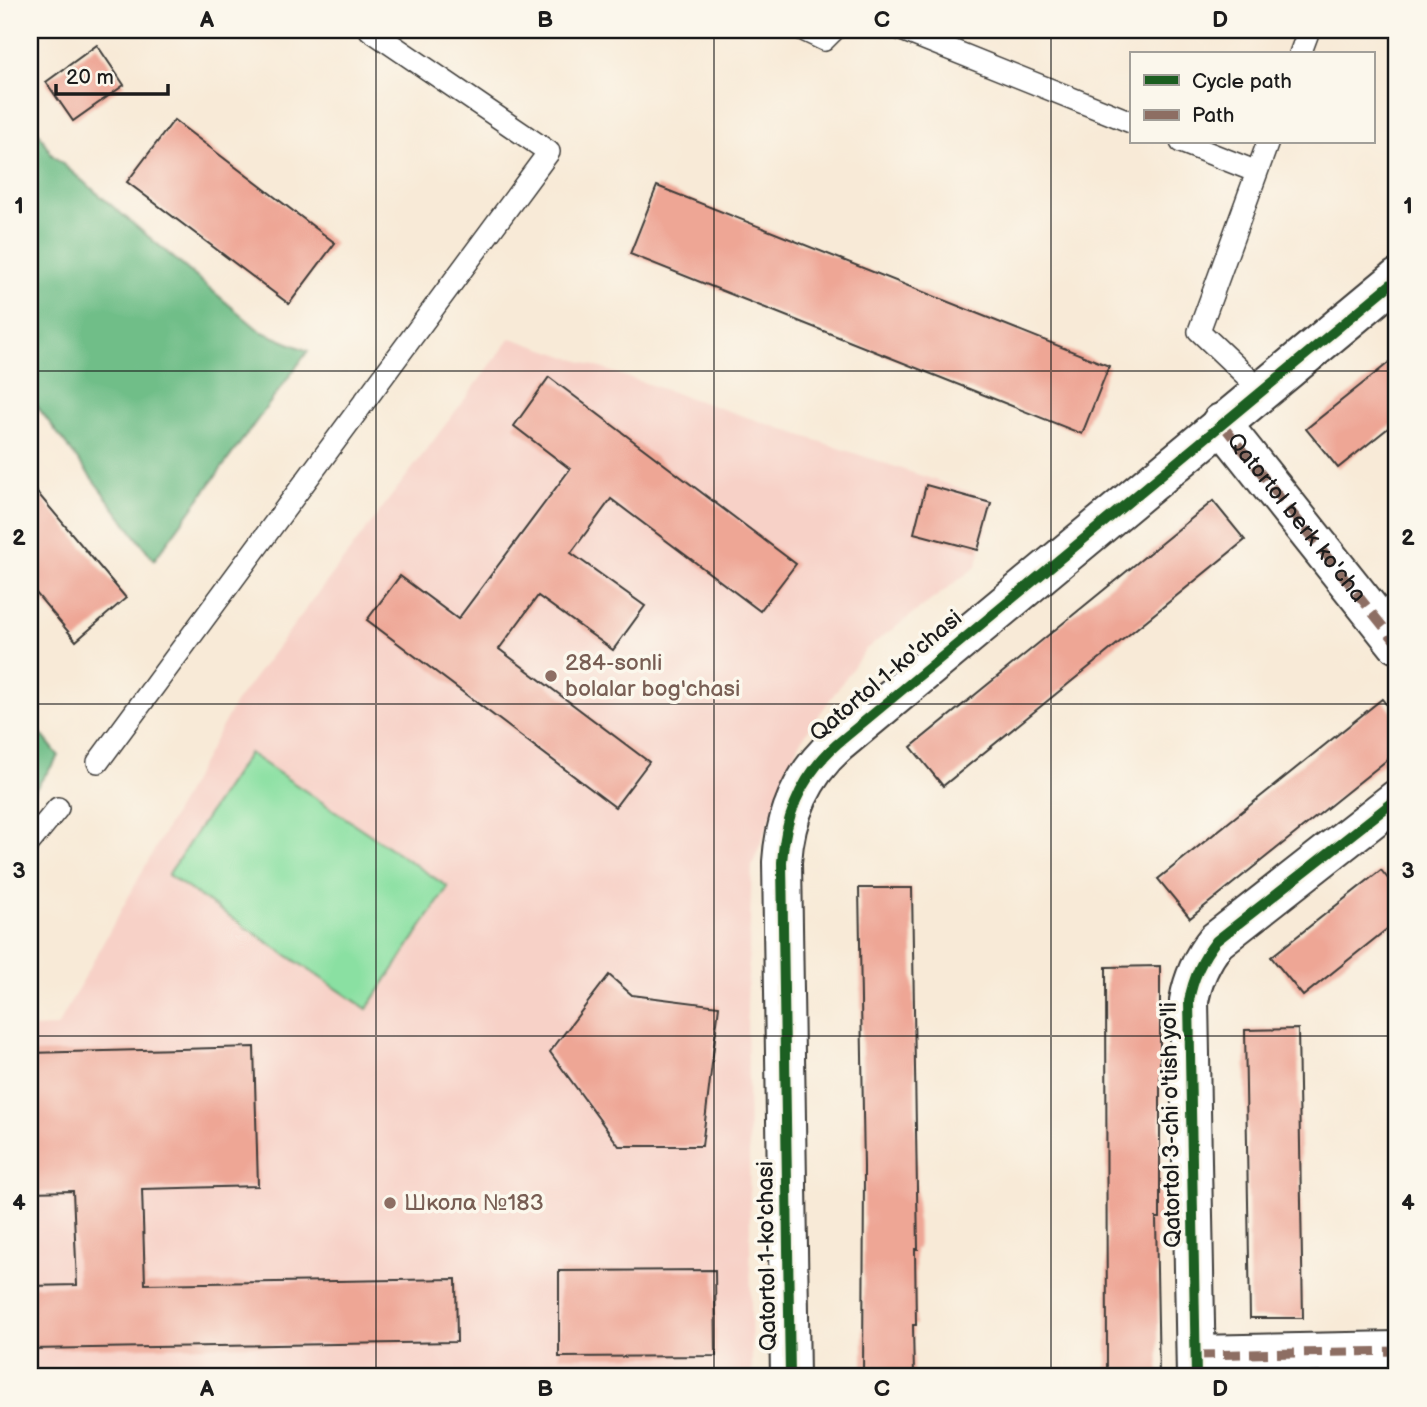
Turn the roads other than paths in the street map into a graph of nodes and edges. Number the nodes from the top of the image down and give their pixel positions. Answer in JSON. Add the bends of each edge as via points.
{"nodes":[{"id":1,"x":370,"y":30,"type":"edge"},
{"id":2,"x":803,"y":30,"type":"edge"},
{"id":3,"x":834,"y":30,"type":"edge"},
{"id":4,"x":902,"y":30,"type":"edge"},
{"id":5,"x":1309,"y":30,"type":"edge"},
{"id":6,"x":1301,"y":52,"type":"edge"},
{"id":7,"x":1130,"y":122,"type":"edge"},
{"id":8,"x":1186,"y":144,"type":"edge"},
{"id":9,"x":1267,"y":144,"type":"edge"},
{"id":10,"x":1256,"y":172,"type":"junction"},
{"id":11,"x":1397,"y":279,"type":"edge"},
{"id":12,"x":1261,"y":390,"type":"junction"},
{"id":13,"x":1221,"y":423,"type":"junction"},
{"id":14,"x":1397,"y":644,"type":"edge"},
{"id":15,"x":98,"y":762,"type":"dead end"},
{"id":16,"x":1397,"y":799,"type":"edge"},
{"id":17,"x":58,"y":808,"type":"dead end"},
{"id":18,"x":30,"y":842,"type":"edge"},
{"id":19,"x":1397,"y":1351,"type":"edge"},
{"id":20,"x":1196,"y":1366,"type":"edge"},
{"id":21,"x":790,"y":1377,"type":"edge"}],
"edges":[{"from":1,"to":15,"type":"lane","via":[[549,152]]},
{"from":2,"to":3,"type":"lane","via":[[824,40]]},
{"from":4,"to":7,"type":"lane"},
{"from":5,"to":6,"type":"lane"},
{"from":8,"to":10,"type":"lane"},
{"from":9,"to":10,"type":"lane"},
{"from":10,"to":12,"type":"lane","via":[[1199,331]]},
{"from":11,"to":12,"type":"street","name":"Qatortol 1-ko'chasi"},
{"from":12,"to":13,"type":"street","name":"Qatortol 1-ko'chasi"},
{"from":13,"to":14,"type":"street","name":"Qatortol berk ko'cha"},
{"from":13,"to":21,"type":"street","name":"Qatortol 1-ko'chasi","via":[[820,758],[798,793],[782,862]]},
{"from":16,"to":20,"type":"street","name":"Qatortol 3-chi o'tish yo'li","via":[[1216,941],[1192,981]]},
{"from":17,"to":18,"type":"lane"},
{"from":19,"to":20,"type":"street"}]}
